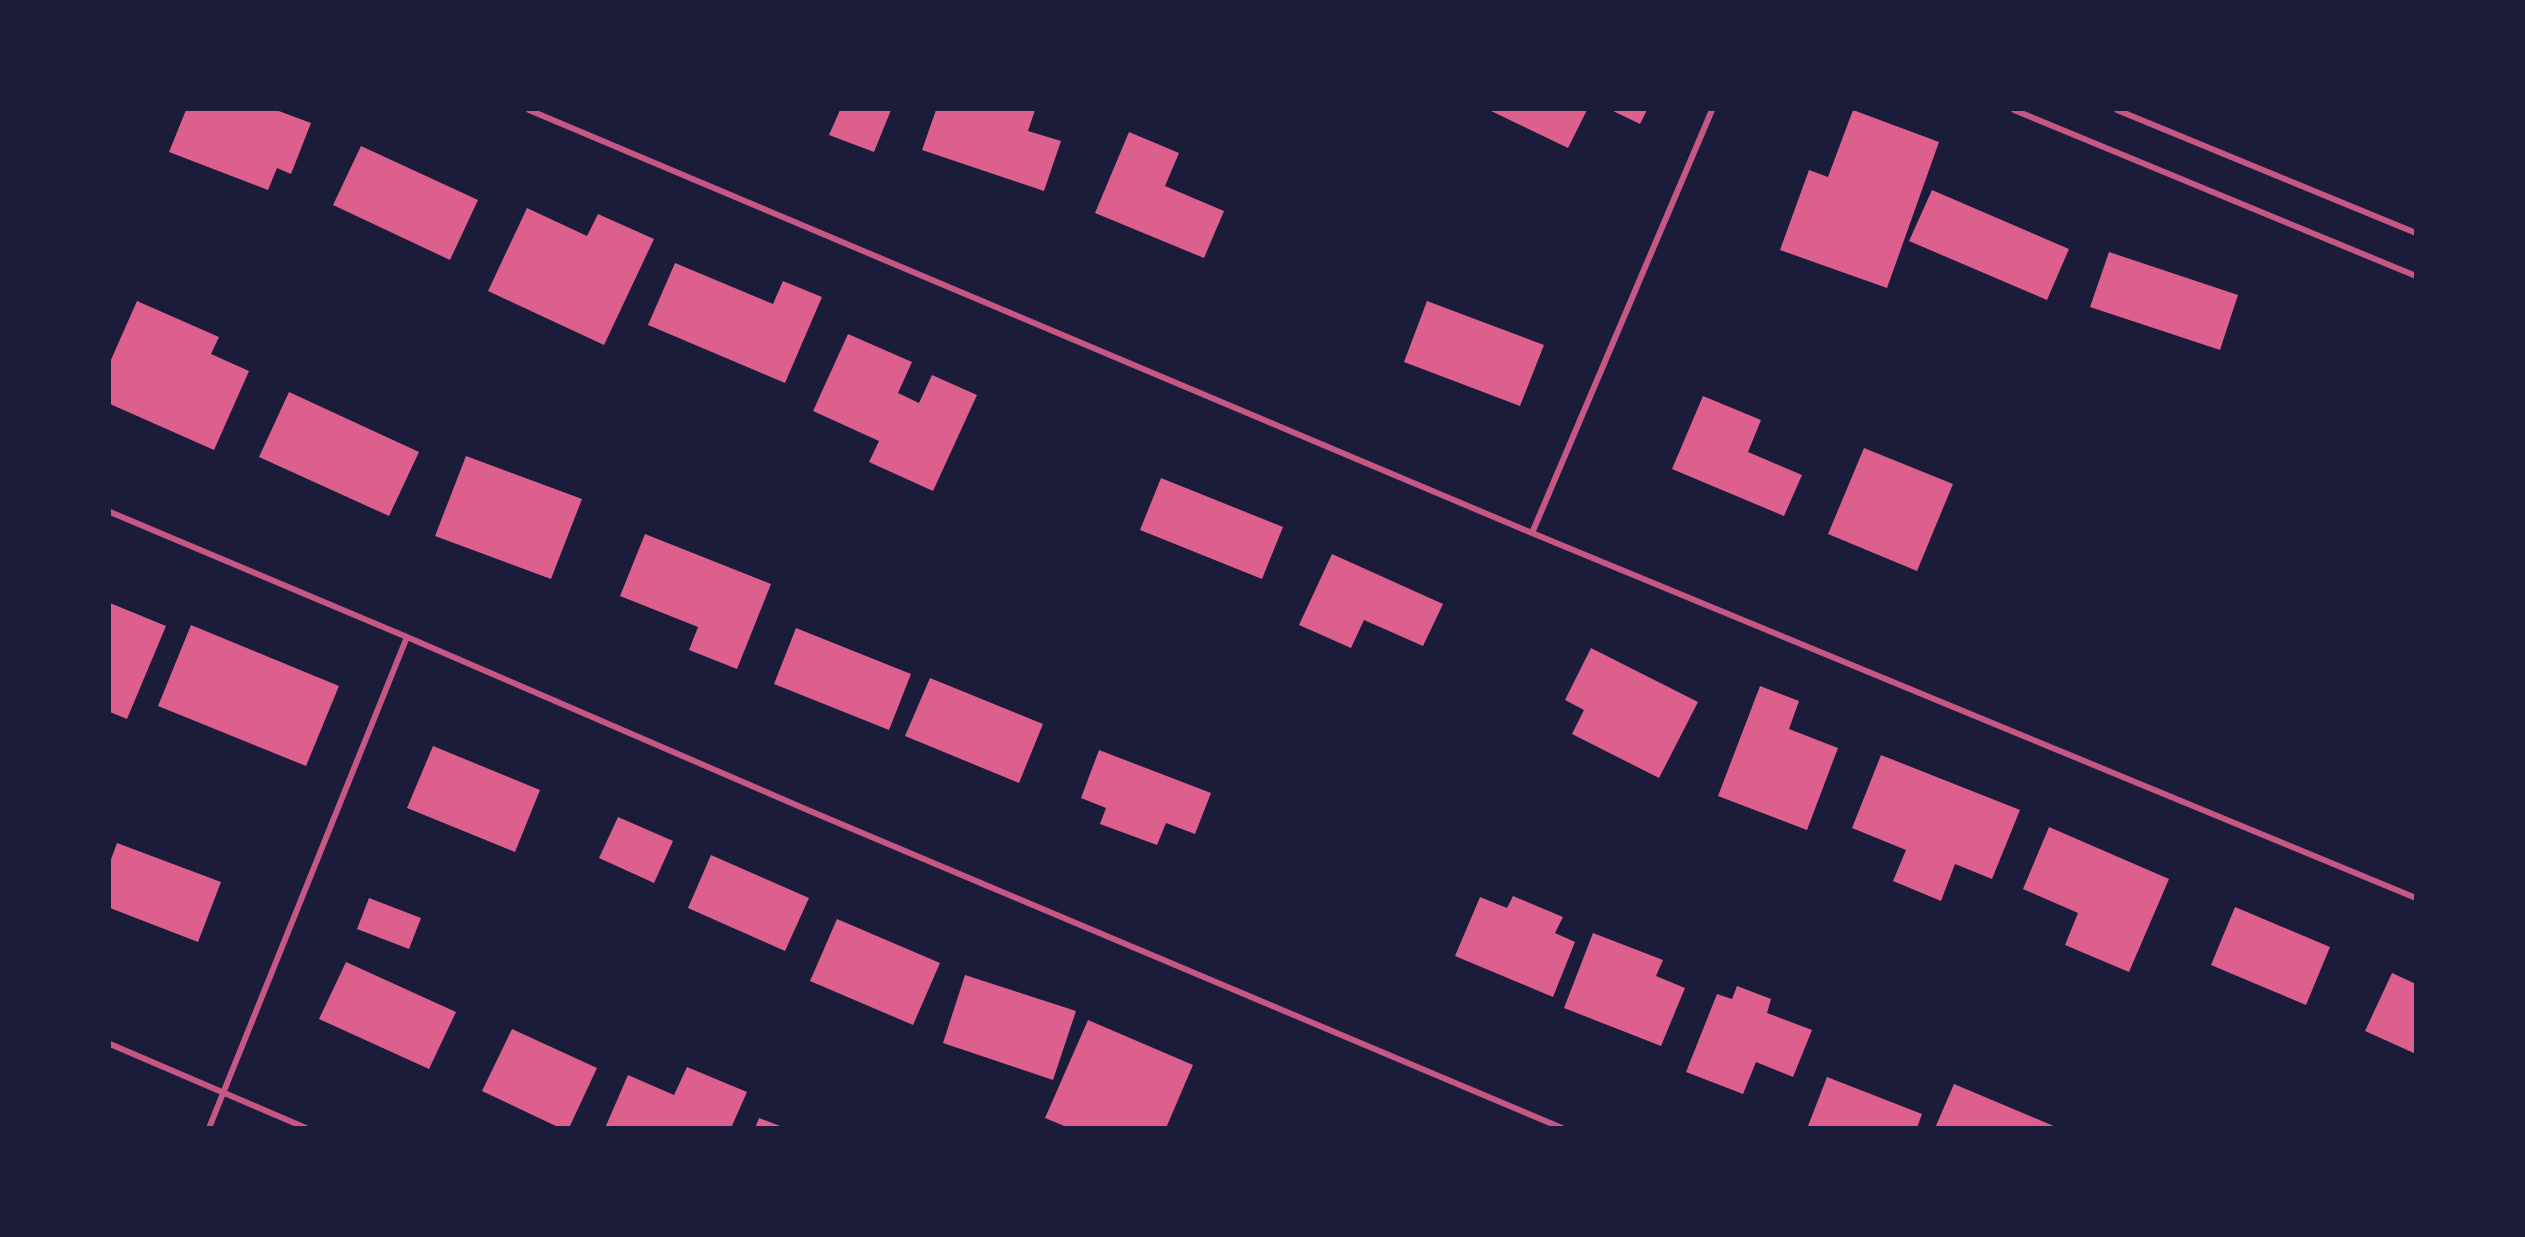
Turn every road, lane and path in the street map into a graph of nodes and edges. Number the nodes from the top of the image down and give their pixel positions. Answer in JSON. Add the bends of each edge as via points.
{"nodes":[{"id":1,"x":530,"y":110,"type":"edge"},
{"id":2,"x":1712,"y":110,"type":"edge"},
{"id":3,"x":2014,"y":110,"type":"edge"},
{"id":4,"x":2117,"y":110,"type":"edge"},
{"id":5,"x":2415,"y":234,"type":"edge"},
{"id":6,"x":2415,"y":276,"type":"edge"},
{"id":7,"x":110,"y":512,"type":"edge"},
{"id":8,"x":1532,"y":533,"type":"junction"},
{"id":9,"x":407,"y":637,"type":"junction"},
{"id":10,"x":2415,"y":898,"type":"edge"},
{"id":11,"x":110,"y":1044,"type":"edge"},
{"id":12,"x":224,"y":1093,"type":"junction"},
{"id":13,"x":209,"y":1128,"type":"edge"},
{"id":14,"x":306,"y":1128,"type":"edge"},
{"id":15,"x":1562,"y":1128,"type":"edge"}],
"edges":[{"from":1,"to":8,"type":"street"},
{"from":2,"to":8,"type":"street"},
{"from":3,"to":6,"type":"street"},
{"from":4,"to":5,"type":"street"},
{"from":7,"to":9,"type":"street"},
{"from":8,"to":10,"type":"street"},
{"from":9,"to":12,"type":"street"},
{"from":9,"to":15,"type":"street"},
{"from":11,"to":12,"type":"street"},
{"from":12,"to":13,"type":"street"},
{"from":12,"to":14,"type":"street"}]}
